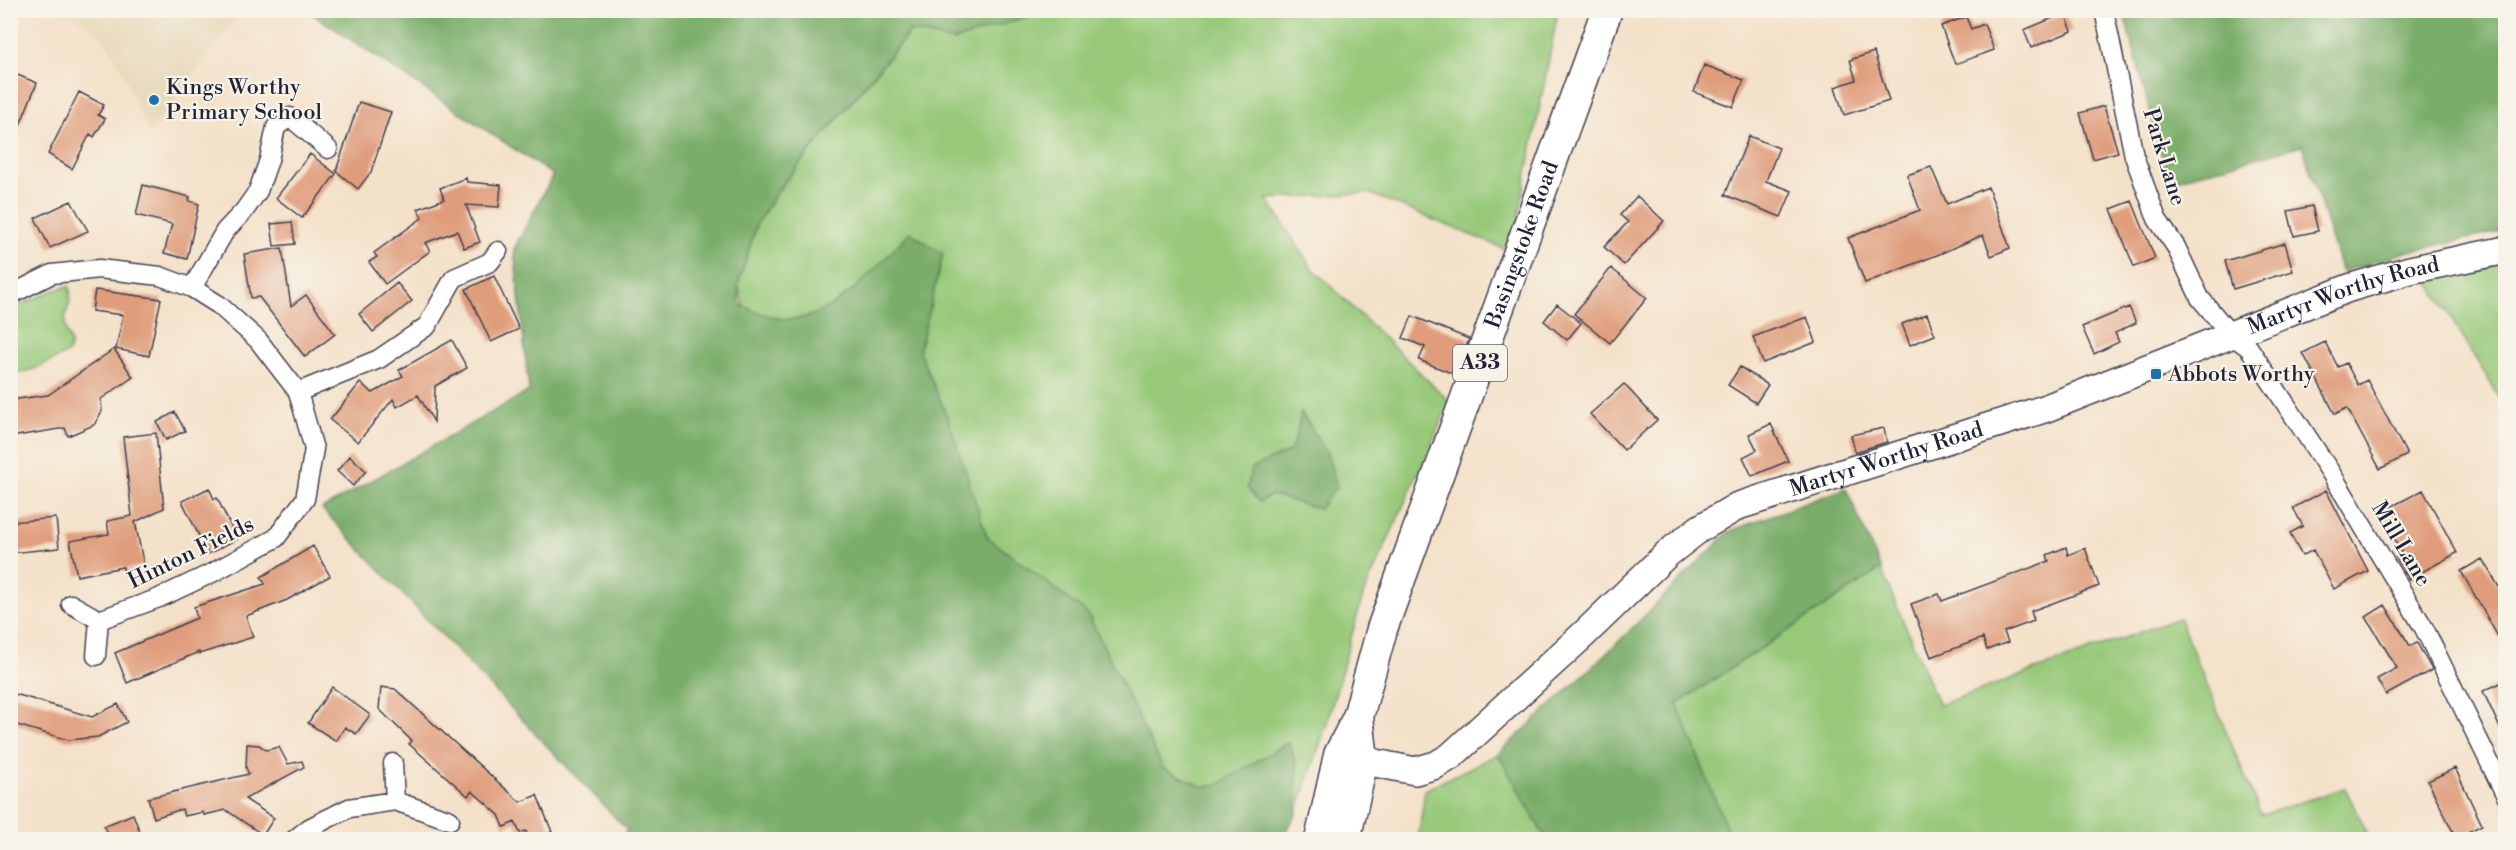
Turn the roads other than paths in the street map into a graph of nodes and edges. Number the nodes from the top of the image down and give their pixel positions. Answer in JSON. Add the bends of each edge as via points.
{"nodes":[{"id":1,"x":1606,"y":10,"type":"edge"},
{"id":2,"x":2104,"y":10,"type":"edge"},
{"id":3,"x":328,"y":149,"type":"dead end"},
{"id":4,"x":2505,"y":250,"type":"edge"},
{"id":5,"x":498,"y":251,"type":"dead end"},
{"id":6,"x":192,"y":288,"type":"junction"},
{"id":7,"x":10,"y":295,"type":"edge"},
{"id":8,"x":2230,"y":334,"type":"junction"},
{"id":9,"x":298,"y":392,"type":"junction"},
{"id":10,"x":71,"y":604,"type":"dead end"},
{"id":11,"x":99,"y":620,"type":"junction"},
{"id":12,"x":96,"y":656,"type":"dead end"},
{"id":13,"x":1351,"y":758,"type":"junction"},
{"id":14,"x":393,"y":763,"type":"dead end"},
{"id":15,"x":2505,"y":796,"type":"edge"},
{"id":16,"x":395,"y":801,"type":"junction"},
{"id":17,"x":450,"y":820,"type":"dead end"},
{"id":18,"x":294,"y":840,"type":"edge"},
{"id":19,"x":1320,"y":840,"type":"edge"},
{"id":20,"x":1345,"y":840,"type":"edge"}],
"edges":[{"from":1,"to":13,"type":"main road","name":"Basingstoke Road","number":"A33","via":[[1382,628]]},
{"from":2,"to":8,"type":"street","name":"Park Lane","via":[[2134,156],[2157,219],[2176,247],[2200,298]]},
{"from":3,"to":6,"type":"street","via":[[290,117],[276,127],[258,191],[225,231]]},
{"from":4,"to":8,"type":"main road","name":"Martyr Worthy Road","via":[[2410,270],[2349,288]]},
{"from":5,"to":9,"type":"street","via":[[490,262],[454,278],[427,326],[379,359]]},
{"from":6,"to":7,"type":"street","name":"Hinton Fields","via":[[160,276],[99,269],[52,274]]},
{"from":6,"to":9,"type":"street","name":"Hinton Fields","via":[[219,305],[258,340]]},
{"from":8,"to":13,"type":"main road","name":"Martyr Worthy Road","via":[[2044,409],[1738,506],[1667,554],[1451,756],[1415,771]]},
{"from":8,"to":15,"type":"street","name":"Mill Lane","via":[[2248,348],[2299,425],[2424,628]]},
{"from":9,"to":11,"type":"street","name":"Hinton Fields","via":[[314,449],[305,499],[276,538],[159,598]]},
{"from":10,"to":11,"type":"street"},
{"from":11,"to":12,"type":"street"},
{"from":13,"to":19,"type":"main road","name":"Basingstoke Road","number":"A33"},
{"from":13,"to":20,"type":"main road","name":"Basingstoke Road","number":"A33"},
{"from":14,"to":16,"type":"street"},
{"from":16,"to":17,"type":"street"},
{"from":16,"to":18,"type":"street","via":[[348,808]]}]}
